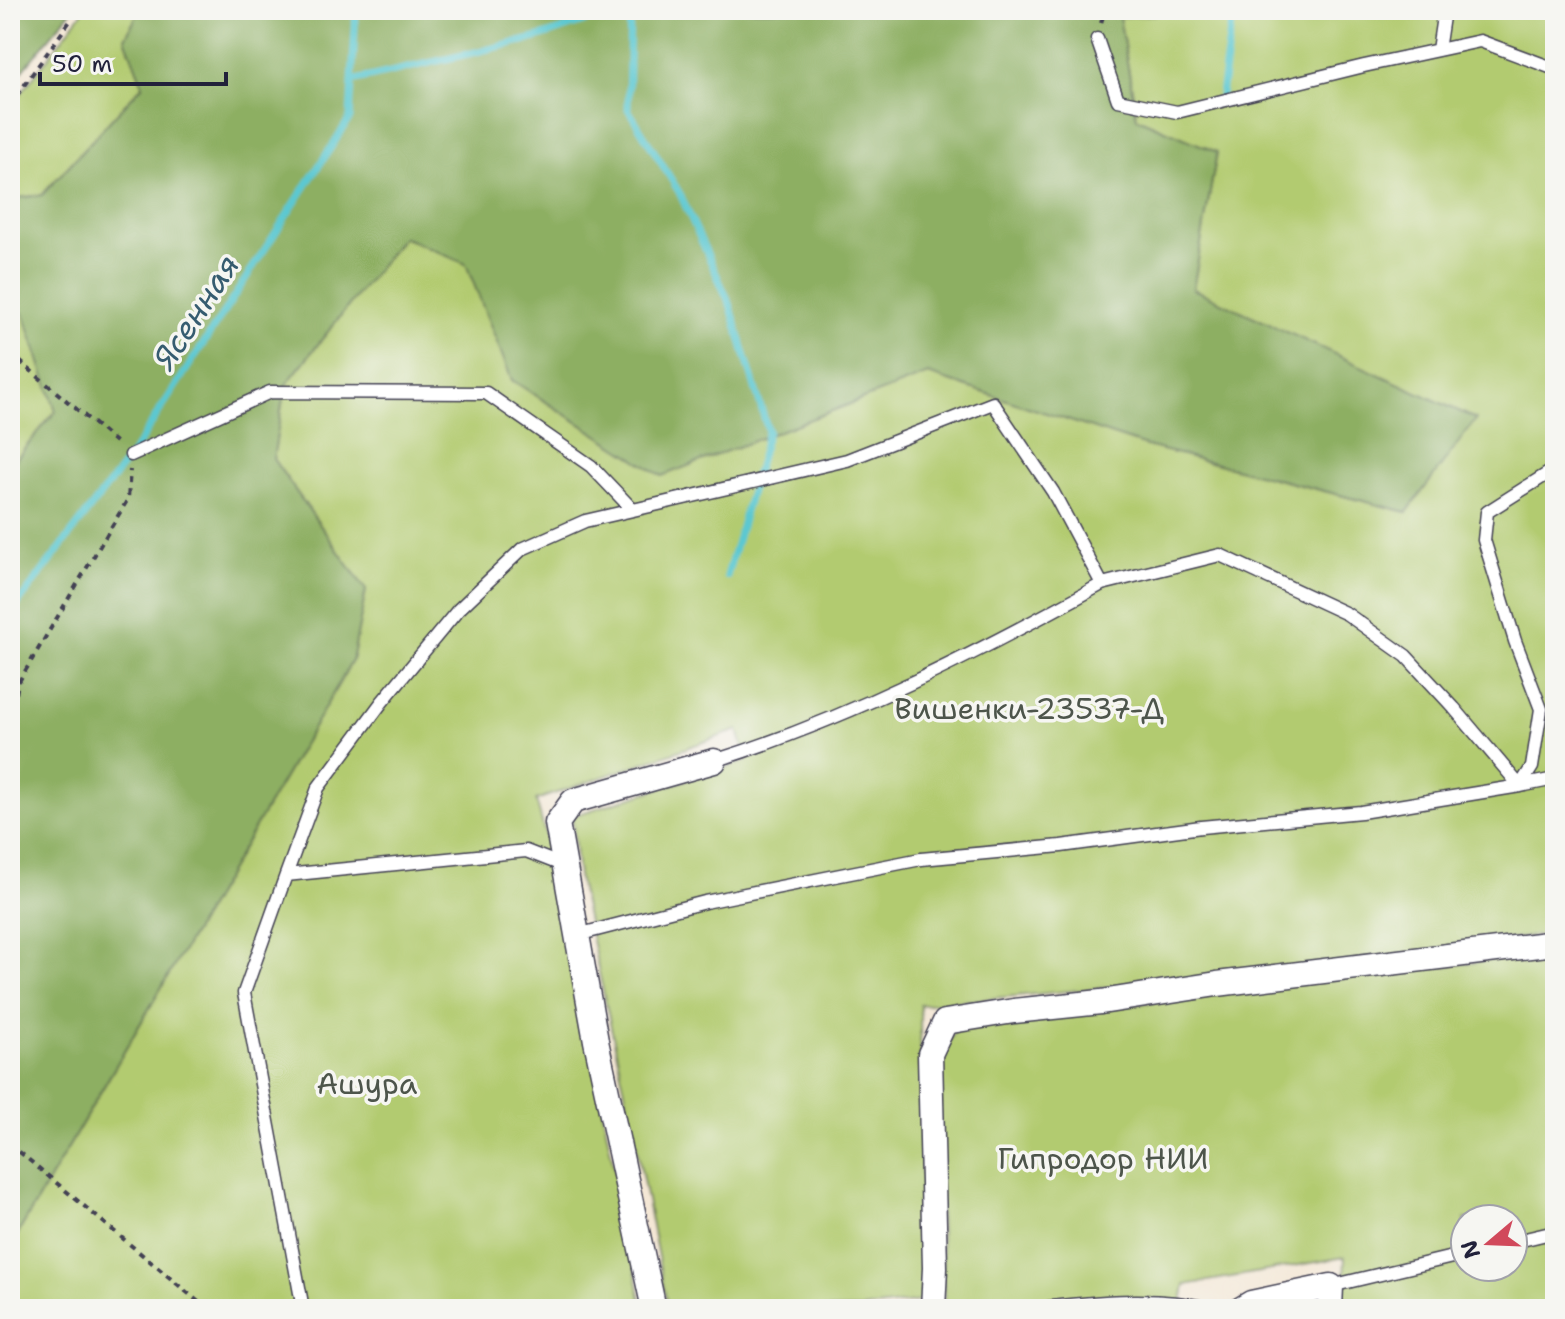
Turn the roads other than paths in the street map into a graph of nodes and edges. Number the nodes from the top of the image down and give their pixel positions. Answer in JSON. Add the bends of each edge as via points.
{"nodes":[{"id":1,"x":1444,"y":10,"type":"edge"},
{"id":2,"x":1097,"y":39,"type":"dead end"},
{"id":3,"x":1438,"y":50,"type":"junction"},
{"id":4,"x":1555,"y":69,"type":"edge"},
{"id":5,"x":131,"y":455,"type":"road end"},
{"id":6,"x":1555,"y":469,"type":"edge"},
{"id":7,"x":633,"y":510,"type":"junction"},
{"id":8,"x":1102,"y":584,"type":"junction"},
{"id":9,"x":714,"y":761,"type":"joint"},
{"id":10,"x":1555,"y":779,"type":"edge"},
{"id":11,"x":1520,"y":786,"type":"junction"},
{"id":12,"x":562,"y":865,"type":"junction"},
{"id":13,"x":286,"y":875,"type":"junction"},
{"id":14,"x":577,"y":935,"type":"junction"},
{"id":15,"x":1555,"y":943,"type":"edge"},
{"id":16,"x":1555,"y":1232,"type":"edge"},
{"id":17,"x":1529,"y":1238,"type":"edge"},
{"id":18,"x":1449,"y":1259,"type":"edge"},
{"id":19,"x":1330,"y":1297,"type":"edge"},
{"id":20,"x":303,"y":1309,"type":"edge"},
{"id":21,"x":654,"y":1309,"type":"edge"},
{"id":22,"x":933,"y":1309,"type":"edge"},
{"id":23,"x":1032,"y":1309,"type":"edge"},
{"id":24,"x":1213,"y":1309,"type":"edge"},
{"id":25,"x":1241,"y":1309,"type":"edge"}],
"edges":[{"from":1,"to":3,"type":"lane"},
{"from":2,"to":3,"type":"lane","via":[[1118,100],[1177,112]]},
{"from":3,"to":4,"type":"lane","via":[[1480,41]]},
{"from":5,"to":7,"type":"lane","via":[[270,392],[486,393],[591,466]]},
{"from":6,"to":11,"type":"lane","via":[[1487,512],[1484,540],[1541,709],[1532,767]]},
{"from":7,"to":8,"type":"lane","via":[[847,460],[993,403],[1053,492]]},
{"from":7,"to":13,"type":"lane","via":[[585,521],[522,549],[458,610],[318,788]]},
{"from":8,"to":9,"type":"lane","via":[[890,694],[778,741]]},
{"from":8,"to":11,"type":"lane","via":[[1220,555],[1347,614],[1406,656]]},
{"from":9,"to":12,"type":"street","via":[[573,801],[557,823]]},
{"from":10,"to":11,"type":"lane"},
{"from":11,"to":14,"type":"lane","via":[[1361,812],[921,859],[705,902]]},
{"from":12,"to":13,"type":"lane","via":[[526,851]]},
{"from":12,"to":14,"type":"street"},
{"from":13,"to":20,"type":"lane","via":[[244,993]]},
{"from":14,"to":21,"type":"street"},
{"from":15,"to":22,"type":"street","via":[[945,1022],[930,1054]]},
{"from":16,"to":17,"type":"lane"},
{"from":18,"to":19,"type":"lane"},
{"from":19,"to":25,"type":"street","via":[[1251,1303]]},
{"from":23,"to":24,"type":"lane","via":[[1180,1301]]}]}
